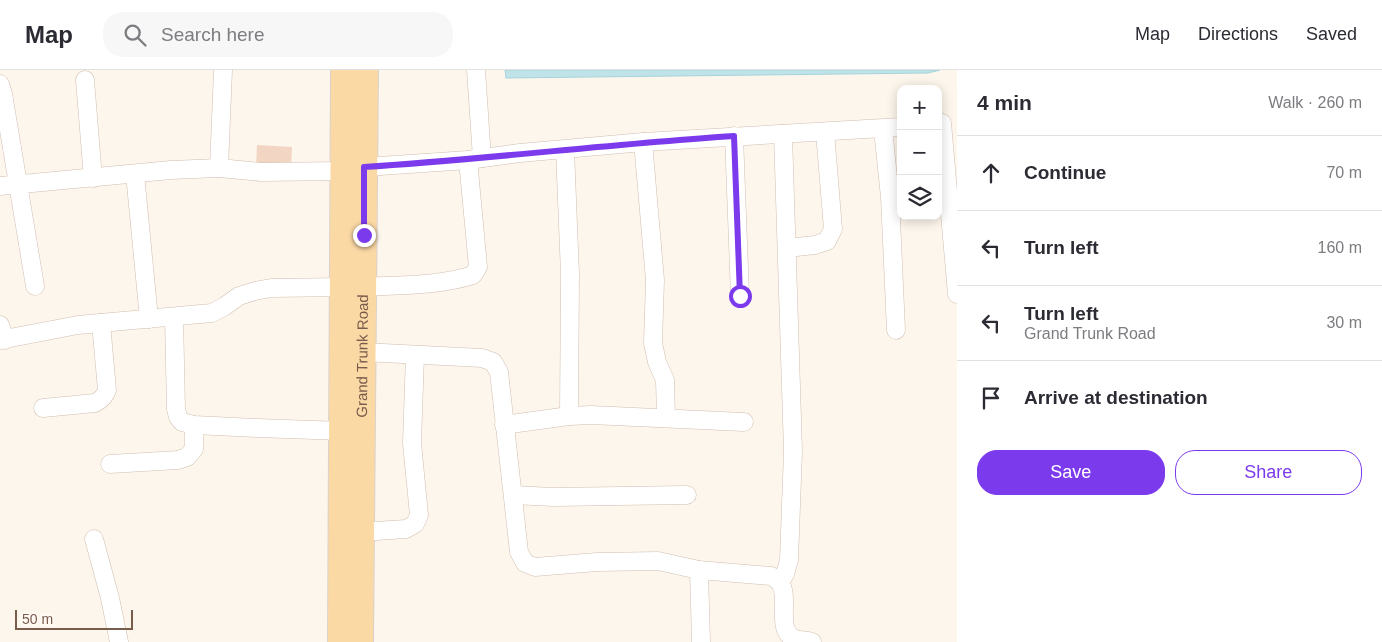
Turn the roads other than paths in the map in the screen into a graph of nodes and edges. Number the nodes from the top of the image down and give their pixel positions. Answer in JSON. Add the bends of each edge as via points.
{"nodes":[{"id":1,"x":224,"y":70,"type":"edge"},
{"id":2,"x":344,"y":70,"type":"edge"},
{"id":3,"x":365,"y":70,"type":"edge"},
{"id":4,"x":476,"y":70,"type":"edge"},
{"id":5,"x":85,"y":80,"type":"dead end"},
{"id":6,"x":0,"y":84,"type":"edge"},
{"id":7,"x":946,"y":122,"type":"edge"},
{"id":8,"x":892,"y":128,"type":"edge"},
{"id":9,"x":825,"y":132,"type":"junction"},
{"id":10,"x":782,"y":134,"type":"junction"},
{"id":11,"x":734,"y":136,"type":"junction"},
{"id":12,"x":643,"y":142,"type":"junction"},
{"id":13,"x":565,"y":150,"type":"junction"},
{"id":14,"x":475,"y":159,"type":"junction"},
{"id":15,"x":219,"y":168,"type":"junction"},
{"id":16,"x":354,"y":169,"type":"junction"},
{"id":17,"x":135,"y":174,"type":"junction"},
{"id":18,"x":93,"y":178,"type":"junction"},
{"id":19,"x":19,"y":184,"type":"junction"},
{"id":20,"x":0,"y":186,"type":"edge"},
{"id":21,"x":952,"y":198,"type":"edge"},
{"id":22,"x":787,"y":248,"type":"junction"},
{"id":23,"x":956,"y":264,"type":"edge"},
{"id":24,"x":35,"y":286,"type":"dead end"},
{"id":25,"x":353,"y":287,"type":"junction"},
{"id":26,"x":957,"y":294,"type":"edge"},
{"id":27,"x":740,"y":296,"type":"dead end"},
{"id":28,"x":174,"y":317,"type":"junction"},
{"id":29,"x":149,"y":319,"type":"junction"},
{"id":30,"x":101,"y":323,"type":"junction"},
{"id":31,"x":896,"y":330,"type":"dead end"},
{"id":32,"x":2,"y":335,"type":"edge"},
{"id":33,"x":363,"y":352,"type":"junction"},
{"id":34,"x":414,"y":355,"type":"junction"},
{"id":35,"x":43,"y":408,"type":"dead end"},
{"id":36,"x":569,"y":416,"type":"junction"},
{"id":37,"x":666,"y":418,"type":"junction"},
{"id":38,"x":744,"y":422,"type":"dead end"},
{"id":39,"x":194,"y":424,"type":"junction"},
{"id":40,"x":504,"y":425,"type":"junction"},
{"id":41,"x":343,"y":431,"type":"junction"},
{"id":42,"x":110,"y":464,"type":"dead end"},
{"id":43,"x":513,"y":495,"type":"junction"},
{"id":44,"x":687,"y":495,"type":"dead end"},
{"id":45,"x":361,"y":532,"type":"junction"},
{"id":46,"x":94,"y":539,"type":"dead end"},
{"id":47,"x":699,"y":570,"type":"junction"},
{"id":48,"x":780,"y":582,"type":"junction"},
{"id":49,"x":119,"y":642,"type":"edge"},
{"id":50,"x":342,"y":642,"type":"edge"},
{"id":51,"x":360,"y":642,"type":"edge"},
{"id":52,"x":701,"y":642,"type":"edge"},
{"id":53,"x":812,"y":642,"type":"edge"}],
"edges":[{"from":1,"to":15,"type":"street"},
{"from":2,"to":16,"type":"main road","name":"Grand Trunk Road"},
{"from":3,"to":16,"type":"main road","name":"Grand Trunk Road"},
{"from":4,"to":14,"type":"street"},
{"from":5,"to":18,"type":"street"},
{"from":6,"to":19,"type":"street"},
{"from":7,"to":21,"type":"street"},
{"from":8,"to":9,"type":"street"},
{"from":8,"to":31,"type":"street","via":[[890,197]]},
{"from":9,"to":10,"type":"street"},
{"from":9,"to":22,"type":"street","via":[[833,229],[827,241]]},
{"from":10,"to":11,"type":"street"},
{"from":10,"to":22,"type":"street"},
{"from":11,"to":12,"type":"street"},
{"from":11,"to":27,"type":"street"},
{"from":12,"to":13,"type":"street"},
{"from":12,"to":37,"type":"street","via":[[655,280],[653,343],[665,380]]},
{"from":13,"to":14,"type":"street"},
{"from":13,"to":36,"type":"street","via":[[570,274]]},
{"from":14,"to":16,"type":"street"},
{"from":14,"to":25,"type":"street","via":[[478,267],[473,276],[436,282]]},
{"from":15,"to":16,"type":"street","via":[[278,172]]},
{"from":15,"to":17,"type":"street"},
{"from":16,"to":25,"type":"main road","name":"Grand Trunk Road"},
{"from":17,"to":18,"type":"street"},
{"from":17,"to":29,"type":"street"},
{"from":18,"to":19,"type":"street"},
{"from":19,"to":20,"type":"street"},
{"from":19,"to":24,"type":"street"},
{"from":21,"to":23,"type":"street"},
{"from":22,"to":48,"type":"street","via":[[793,451],[788,560]]},
{"from":23,"to":26,"type":"street"},
{"from":25,"to":28,"type":"street","via":[[271,288],[238,296],[212,313]]},
{"from":25,"to":33,"type":"main road","name":"Grand Trunk Road"},
{"from":25,"to":41,"type":"main road","name":"Grand Trunk Road"},
{"from":28,"to":29,"type":"street"},
{"from":28,"to":39,"type":"street","via":[[176,409],[182,422]]},
{"from":29,"to":30,"type":"street"},
{"from":30,"to":32,"type":"street"},
{"from":30,"to":35,"type":"street","via":[[106,394],[95,403]]},
{"from":33,"to":34,"type":"street"},
{"from":33,"to":45,"type":"main road","name":"Grand Trunk Road"},
{"from":34,"to":40,"type":"street","via":[[482,358],[493,362],[499,372]]},
{"from":34,"to":45,"type":"street","via":[[412,442],[420,515],[415,524],[406,529]]},
{"from":36,"to":37,"type":"street"},
{"from":36,"to":40,"type":"street"},
{"from":37,"to":38,"type":"street"},
{"from":39,"to":41,"type":"street"},
{"from":39,"to":42,"type":"street","via":[[194,449],[187,457]]},
{"from":40,"to":43,"type":"street"},
{"from":41,"to":50,"type":"main road","name":"Grand Trunk Road"},
{"from":43,"to":44,"type":"street"},
{"from":43,"to":47,"type":"street","via":[[519,552],[525,563],[535,567],[658,562]]},
{"from":45,"to":51,"type":"main road","name":"Grand Trunk Road"},
{"from":46,"to":49,"type":"street"},
{"from":47,"to":48,"type":"street","via":[[771,576]]},
{"from":47,"to":52,"type":"street"},
{"from":48,"to":53,"type":"street","via":[[784,592],[787,632],[793,638]]}]}
